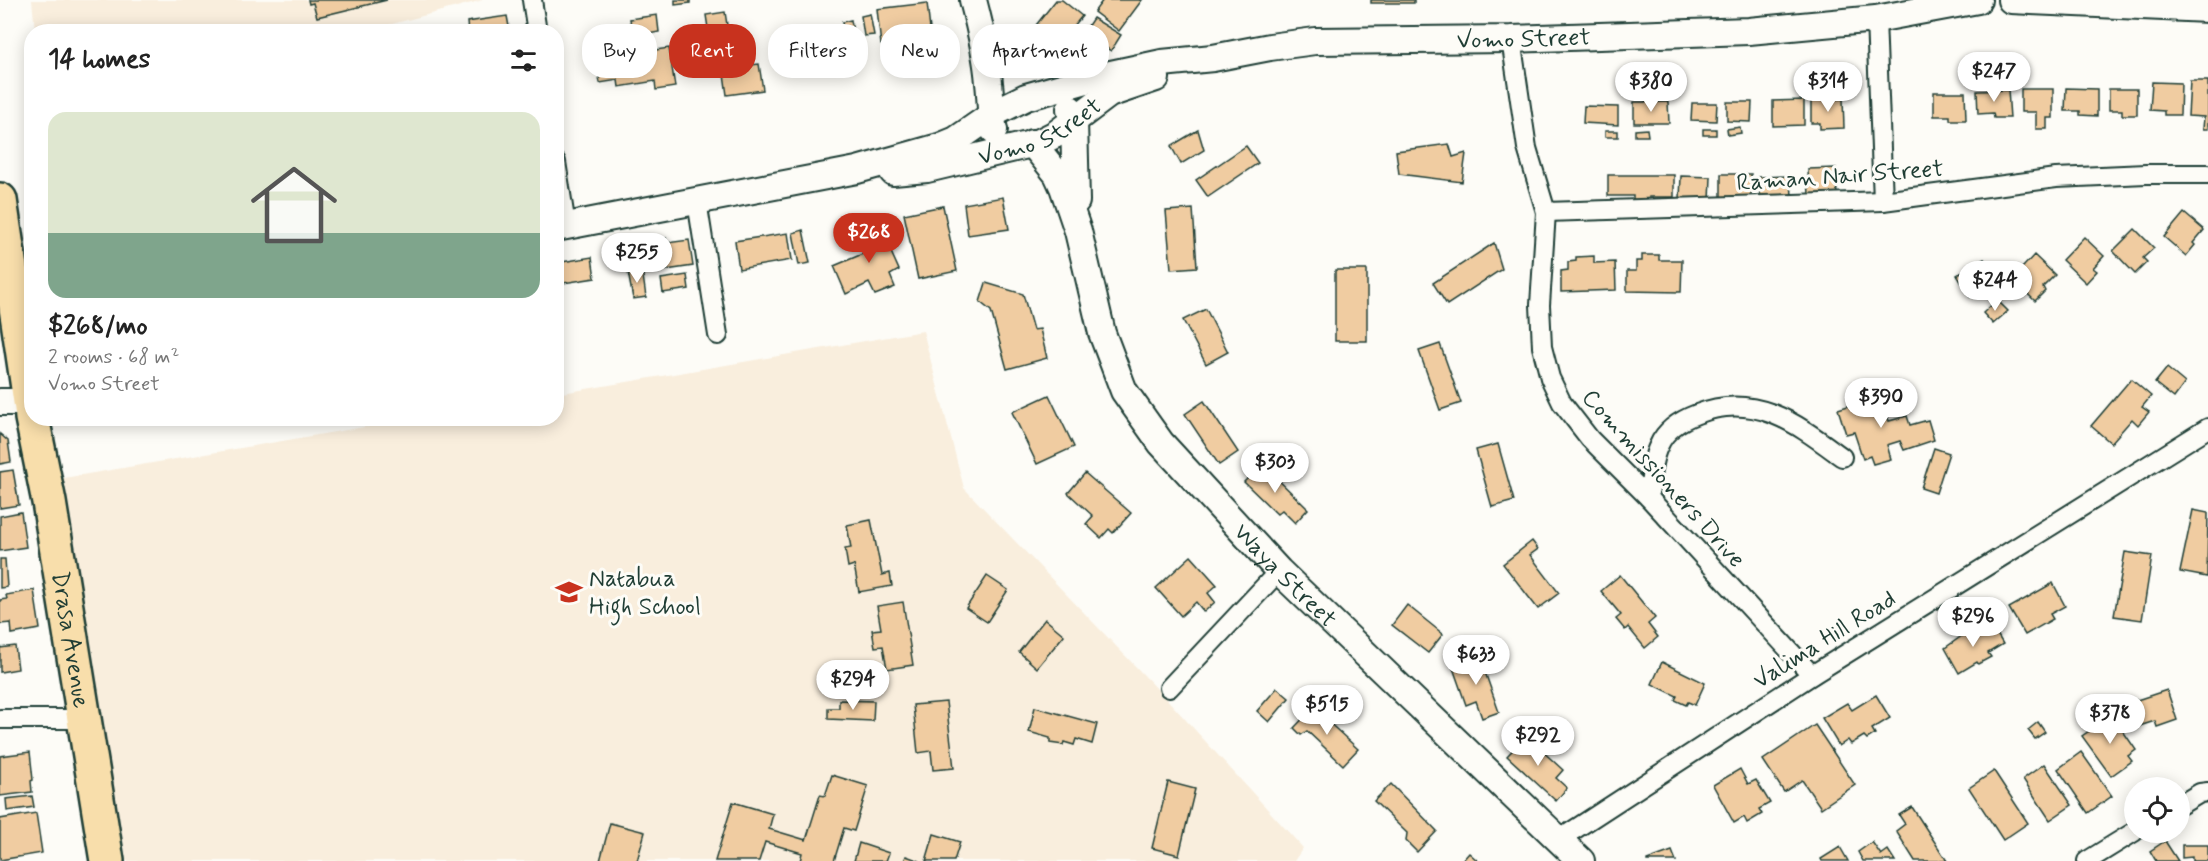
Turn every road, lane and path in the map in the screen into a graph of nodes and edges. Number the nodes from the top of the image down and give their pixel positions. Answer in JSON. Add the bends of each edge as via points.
{"nodes":[{"id":1,"x":532,"y":0,"type":"edge"},
{"id":2,"x":1978,"y":0,"type":"edge"},
{"id":3,"x":2011,"y":0,"type":"edge"},
{"id":4,"x":975,"y":7,"type":"edge"},
{"id":5,"x":2208,"y":9,"type":"edge"},
{"id":6,"x":1876,"y":19,"type":"junction"},
{"id":7,"x":536,"y":24,"type":"edge"},
{"id":8,"x":1511,"y":39,"type":"junction"},
{"id":9,"x":1213,"y":58,"type":"junction"},
{"id":10,"x":1045,"y":91,"type":"junction"},
{"id":11,"x":990,"y":116,"type":"junction"},
{"id":12,"x":1074,"y":120,"type":"junction"},
{"id":13,"x":1032,"y":143,"type":"junction"},
{"id":14,"x":1008,"y":150,"type":"junction"},
{"id":15,"x":857,"y":171,"type":"junction"},
{"id":16,"x":2208,"y":174,"type":"edge"},
{"id":17,"x":0,"y":200,"type":"edge"},
{"id":18,"x":697,"y":201,"type":"junction"},
{"id":19,"x":1883,"y":201,"type":"junction"},
{"id":20,"x":1546,"y":212,"type":"junction"},
{"id":21,"x":564,"y":226,"type":"edge"},
{"id":22,"x":1078,"y":231,"type":"junction"},
{"id":23,"x":24,"y":315,"type":"edge"},
{"id":24,"x":718,"y":334,"type":"dead end"},
{"id":25,"x":23,"y":409,"type":"edge"},
{"id":26,"x":28,"y":426,"type":"edge"},
{"id":27,"x":2208,"y":428,"type":"edge"},
{"id":28,"x":1842,"y":457,"type":"dead end"},
{"id":29,"x":1649,"y":498,"type":"junction"},
{"id":30,"x":1279,"y":571,"type":"junction"},
{"id":31,"x":1812,"y":675,"type":"junction"},
{"id":32,"x":1169,"y":688,"type":"dead end"},
{"id":33,"x":0,"y":719,"type":"edge"},
{"id":34,"x":84,"y":719,"type":"junction"},
{"id":35,"x":2208,"y":792,"type":"edge"},
{"id":36,"x":2190,"y":798,"type":"edge"},
{"id":37,"x":2124,"y":838,"type":"edge"},
{"id":38,"x":1560,"y":839,"type":"junction"},
{"id":39,"x":107,"y":861,"type":"edge"},
{"id":40,"x":1581,"y":861,"type":"edge"},
{"id":41,"x":2087,"y":861,"type":"edge"}],
"edges":[{"from":1,"to":7,"type":"street"},
{"from":2,"to":6,"type":"main road","name":"Vomo Street"},
{"from":3,"to":5,"type":"main road"},
{"from":4,"to":10,"type":"main road","via":[[1002,74],[1007,80]]},
{"from":4,"to":11,"type":"main road","via":[[989,83]]},
{"from":6,"to":8,"type":"main road","name":"Vomo Street","via":[[1749,31]]},
{"from":6,"to":19,"type":"street"},
{"from":8,"to":9,"type":"main road","name":"Vomo Street","via":[[1315,41]]},
{"from":8,"to":20,"type":"street","name":"Commissioners Drive","via":[[1527,148]]},
{"from":9,"to":10,"type":"main road","name":"Vomo Street","via":[[1130,69]]},
{"from":9,"to":12,"type":"main road","name":"Vomo Street","via":[[1114,92]]},
{"from":10,"to":11,"type":"main road","name":"Vomo Street"},
{"from":10,"to":12,"type":"main road","via":[[1067,102]]},
{"from":11,"to":14,"type":"main road","via":[[997,138]]},
{"from":11,"to":15,"type":"main road","name":"Vomo Street","via":[[956,140]]},
{"from":12,"to":13,"type":"main road","name":"Vomo Street","via":[[1056,134]]},
{"from":12,"to":22,"type":"main road","name":"Waya Street"},
{"from":13,"to":14,"type":"main road","name":"Vomo Street"},
{"from":13,"to":22,"type":"main road","name":"Waya Street","via":[[1057,174]]},
{"from":14,"to":15,"type":"main road","name":"Vomo Street","via":[[927,169]]},
{"from":15,"to":18,"type":"main road","name":"Vomo Street"},
{"from":16,"to":19,"type":"street","name":"Raman Nair Street","via":[[2056,178]]},
{"from":17,"to":23,"type":"highway","name":"Drasa Avenue"},
{"from":18,"to":21,"type":"main road","name":"Vomo Street"},
{"from":18,"to":24,"type":"street"},
{"from":19,"to":20,"type":"street","name":"Raman Nair Street"},
{"from":20,"to":29,"type":"street","name":"Commissioners Drive","via":[[1540,305],[1542,347],[1550,378],[1562,403],[1590,439]]},
{"from":22,"to":30,"type":"main road","name":"Waya Street","via":[[1102,333],[1124,391],[1161,443]]},
{"from":23,"to":25,"type":"highway","name":"Drasa Avenue"},
{"from":26,"to":34,"type":"highway","name":"Drasa Avenue","via":[[50,502]]},
{"from":27,"to":31,"type":"street","name":"Valima Hill Road"},
{"from":28,"to":29,"type":"street","via":[[1776,415],[1754,408],[1723,407],[1685,419],[1669,430],[1653,461]]},
{"from":29,"to":31,"type":"street","name":"Commissioners Drive"},
{"from":30,"to":32,"type":"street"},
{"from":30,"to":38,"type":"main road","name":"Waya Street"},
{"from":31,"to":38,"type":"street","name":"Valima Hill Road"},
{"from":33,"to":34,"type":"street"},
{"from":34,"to":39,"type":"highway","name":"Drasa Avenue"},
{"from":35,"to":36,"type":"street"},
{"from":37,"to":41,"type":"street"},
{"from":38,"to":40,"type":"main road","name":"Waya Street"}]}
